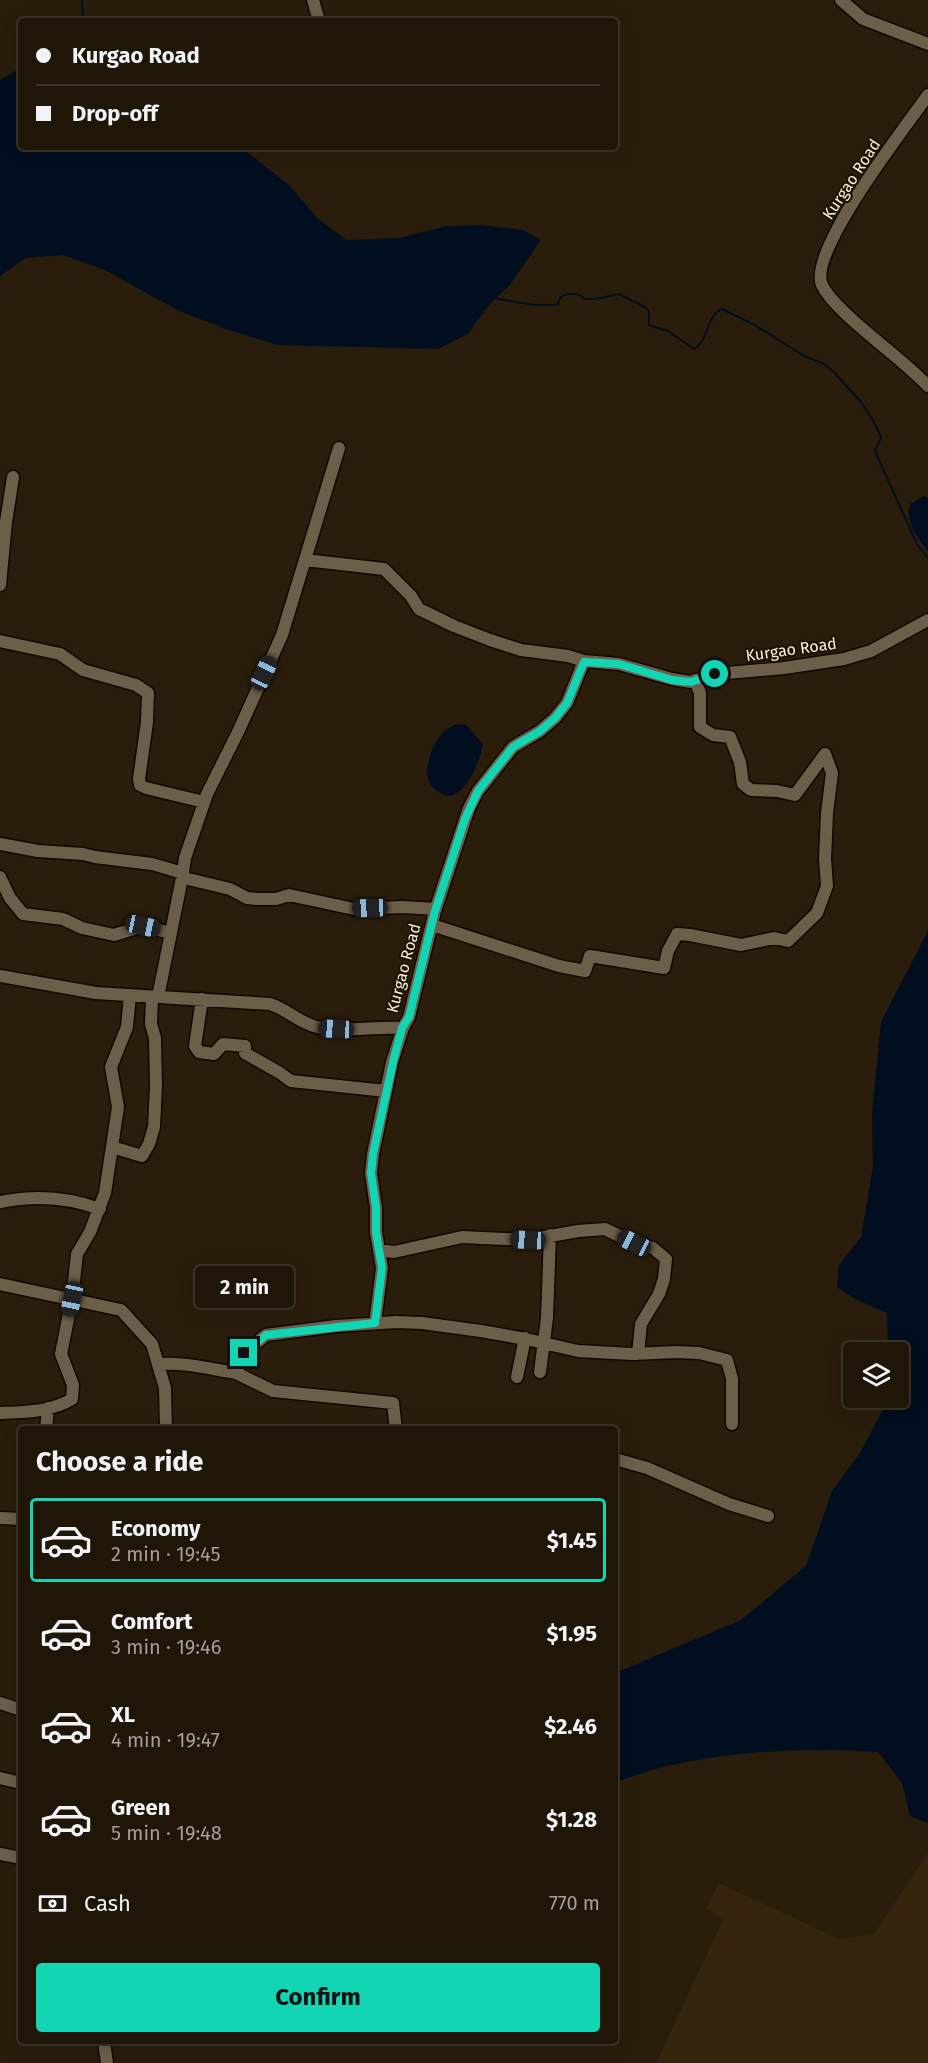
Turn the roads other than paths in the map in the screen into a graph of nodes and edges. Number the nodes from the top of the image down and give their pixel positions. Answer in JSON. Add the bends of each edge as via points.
{"nodes":[{"id":1,"x":314,"y":0,"type":"edge"},
{"id":2,"x":841,"y":0,"type":"edge"},
{"id":3,"x":318,"y":18,"type":"edge"},
{"id":4,"x":926,"y":39,"type":"edge"},
{"id":5,"x":928,"y":95,"type":"edge"},
{"id":6,"x":928,"y":386,"type":"edge"},
{"id":7,"x":339,"y":448,"type":"dead end"},
{"id":8,"x":13,"y":477,"type":"dead end"},
{"id":9,"x":2,"y":540,"type":"edge"},
{"id":10,"x":305,"y":560,"type":"junction"},
{"id":11,"x":0,"y":585,"type":"edge"},
{"id":12,"x":928,"y":620,"type":"edge"},
{"id":13,"x":0,"y":641,"type":"edge"},
{"id":14,"x":584,"y":662,"type":"junction"},
{"id":15,"x":695,"y":680,"type":"junction"},
{"id":16,"x":204,"y":802,"type":"junction"},
{"id":17,"x":1,"y":846,"type":"edge"},
{"id":18,"x":183,"y":873,"type":"junction"},
{"id":19,"x":0,"y":877,"type":"edge"},
{"id":20,"x":436,"y":909,"type":"junction"},
{"id":21,"x":432,"y":926,"type":"junction"},
{"id":22,"x":170,"y":933,"type":"junction"},
{"id":23,"x":0,"y":976,"type":"edge"},
{"id":24,"x":130,"y":995,"type":"junction"},
{"id":25,"x":155,"y":997,"type":"junction"},
{"id":26,"x":202,"y":999,"type":"junction"},
{"id":27,"x":402,"y":1028,"type":"junction"},
{"id":28,"x":386,"y":1091,"type":"junction"},
{"id":29,"x":112,"y":1147,"type":"junction"},
{"id":30,"x":0,"y":1202,"type":"edge"},
{"id":31,"x":100,"y":1209,"type":"junction"},
{"id":32,"x":550,"y":1235,"type":"junction"},
{"id":33,"x":379,"y":1250,"type":"junction"},
{"id":34,"x":0,"y":1284,"type":"edge"},
{"id":35,"x":72,"y":1299,"type":"junction"},
{"id":36,"x":375,"y":1323,"type":"junction"},
{"id":37,"x":525,"y":1338,"type":"junction"},
{"id":38,"x":543,"y":1343,"type":"junction"},
{"id":39,"x":638,"y":1353,"type":"junction"},
{"id":40,"x":158,"y":1364,"type":"junction"},
{"id":41,"x":540,"y":1372,"type":"dead end"},
{"id":42,"x":236,"y":1373,"type":"junction"},
{"id":43,"x":518,"y":1377,"type":"dead end"},
{"id":44,"x":48,"y":1408,"type":"junction"},
{"id":45,"x":0,"y":1413,"type":"edge"},
{"id":46,"x":732,"y":1424,"type":"dead end"},
{"id":47,"x":46,"y":1426,"type":"edge"},
{"id":48,"x":166,"y":1426,"type":"edge"},
{"id":49,"x":396,"y":1426,"type":"edge"},
{"id":50,"x":618,"y":1460,"type":"edge"},
{"id":51,"x":768,"y":1516,"type":"dead end"},
{"id":52,"x":0,"y":1518,"type":"edge"},
{"id":53,"x":18,"y":1519,"type":"edge"},
{"id":54,"x":0,"y":1703,"type":"edge"},
{"id":55,"x":18,"y":1709,"type":"edge"},
{"id":56,"x":0,"y":1778,"type":"edge"},
{"id":57,"x":18,"y":1782,"type":"edge"},
{"id":58,"x":0,"y":1854,"type":"edge"},
{"id":59,"x":18,"y":1857,"type":"edge"},
{"id":60,"x":104,"y":2044,"type":"edge"},
{"id":61,"x":107,"y":2063,"type":"edge"}],
"edges":[{"from":1,"to":3,"type":"street"},
{"from":2,"to":4,"type":"street","via":[[863,19]]},
{"from":5,"to":6,"type":"street","name":"Kurgao Road","via":[[846,212],[828,246],[820,275],[821,284],[833,301]]},
{"from":7,"to":10,"type":"street"},
{"from":8,"to":9,"type":"street"},
{"from":9,"to":11,"type":"street"},
{"from":10,"to":14,"type":"street","via":[[384,569],[419,609],[454,626],[522,650]]},
{"from":10,"to":16,"type":"street","via":[[282,635]]},
{"from":12,"to":15,"type":"street","name":"Kurgao Road","via":[[871,651],[844,659],[715,674]]},
{"from":13,"to":16,"type":"street","via":[[60,654],[83,670],[136,685],[148,693],[140,785]]},
{"from":14,"to":15,"type":"street","name":"Kurgao Road","via":[[619,664],[672,680]]},
{"from":14,"to":20,"type":"street","name":"Kurgao Road","via":[[567,703],[555,718],[513,747],[478,791]]},
{"from":15,"to":21,"type":"street","via":[[700,693],[700,727],[712,735],[730,737],[743,784],[752,790],[795,795],[825,754],[832,773],[826,813],[827,886],[817,914],[788,941],[774,938],[741,945],[677,934],[664,968],[590,956],[585,971]]},
{"from":16,"to":18,"type":"street"},
{"from":17,"to":18,"type":"street","via":[[152,864]]},
{"from":18,"to":20,"type":"street","via":[[184,878],[230,889],[247,898],[276,899],[288,895],[354,909]]},
{"from":18,"to":22,"type":"street"},
{"from":19,"to":22,"type":"street","via":[[23,914],[63,920],[114,935],[143,926]]},
{"from":20,"to":21,"type":"street","name":"Kurgao Road"},
{"from":21,"to":27,"type":"street","name":"Kurgao Road","via":[[409,1017]]},
{"from":22,"to":25,"type":"street"},
{"from":23,"to":24,"type":"street","name":"Kurgao Road"},
{"from":24,"to":25,"type":"street","name":"Kurgao Road"},
{"from":24,"to":29,"type":"street","via":[[126,1028],[111,1067],[118,1107]]},
{"from":25,"to":26,"type":"street","name":"Kurgao Road"},
{"from":25,"to":29,"type":"street","via":[[151,1024],[155,1038],[154,1127],[142,1156]]},
{"from":26,"to":27,"type":"street","name":"Kurgao Road","via":[[270,1004],[319,1028]]},
{"from":26,"to":28,"type":"street","via":[[195,1046],[199,1052],[214,1054],[223,1044],[246,1046],[245,1053],[291,1081]]},
{"from":27,"to":28,"type":"street"},
{"from":28,"to":33,"type":"street","via":[[371,1173]]},
{"from":29,"to":31,"type":"street"},
{"from":30,"to":31,"type":"street","via":[[67,1199]]},
{"from":31,"to":35,"type":"street","via":[[77,1254]]},
{"from":32,"to":33,"type":"street","via":[[528,1240],[462,1237],[394,1252]]},
{"from":32,"to":38,"type":"street","via":[[548,1318]]},
{"from":32,"to":39,"type":"street","via":[[605,1229],[653,1248],[666,1259],[659,1294],[641,1324]]},
{"from":33,"to":36,"type":"street","via":[[382,1268]]},
{"from":34,"to":35,"type":"street"},
{"from":35,"to":40,"type":"street","via":[[121,1310],[152,1344]]},
{"from":35,"to":44,"type":"street","via":[[61,1354],[73,1385],[72,1399],[62,1406]]},
{"from":36,"to":37,"type":"street","via":[[422,1323]]},
{"from":36,"to":42,"type":"street","via":[[266,1335],[244,1353]]},
{"from":37,"to":38,"type":"street"},
{"from":37,"to":43,"type":"street"},
{"from":38,"to":39,"type":"street","via":[[578,1352]]},
{"from":38,"to":41,"type":"street"},
{"from":39,"to":46,"type":"street","via":[[699,1353],[727,1360],[732,1379]]},
{"from":40,"to":42,"type":"street","via":[[197,1365]]},
{"from":40,"to":48,"type":"street","via":[[165,1388]]},
{"from":42,"to":49,"type":"street","via":[[273,1391],[393,1404]]},
{"from":44,"to":45,"type":"street"},
{"from":44,"to":47,"type":"street"},
{"from":50,"to":51,"type":"street"},
{"from":52,"to":53,"type":"street"},
{"from":54,"to":55,"type":"street"},
{"from":56,"to":57,"type":"street"},
{"from":58,"to":59,"type":"street"},
{"from":60,"to":61,"type":"street"}]}
